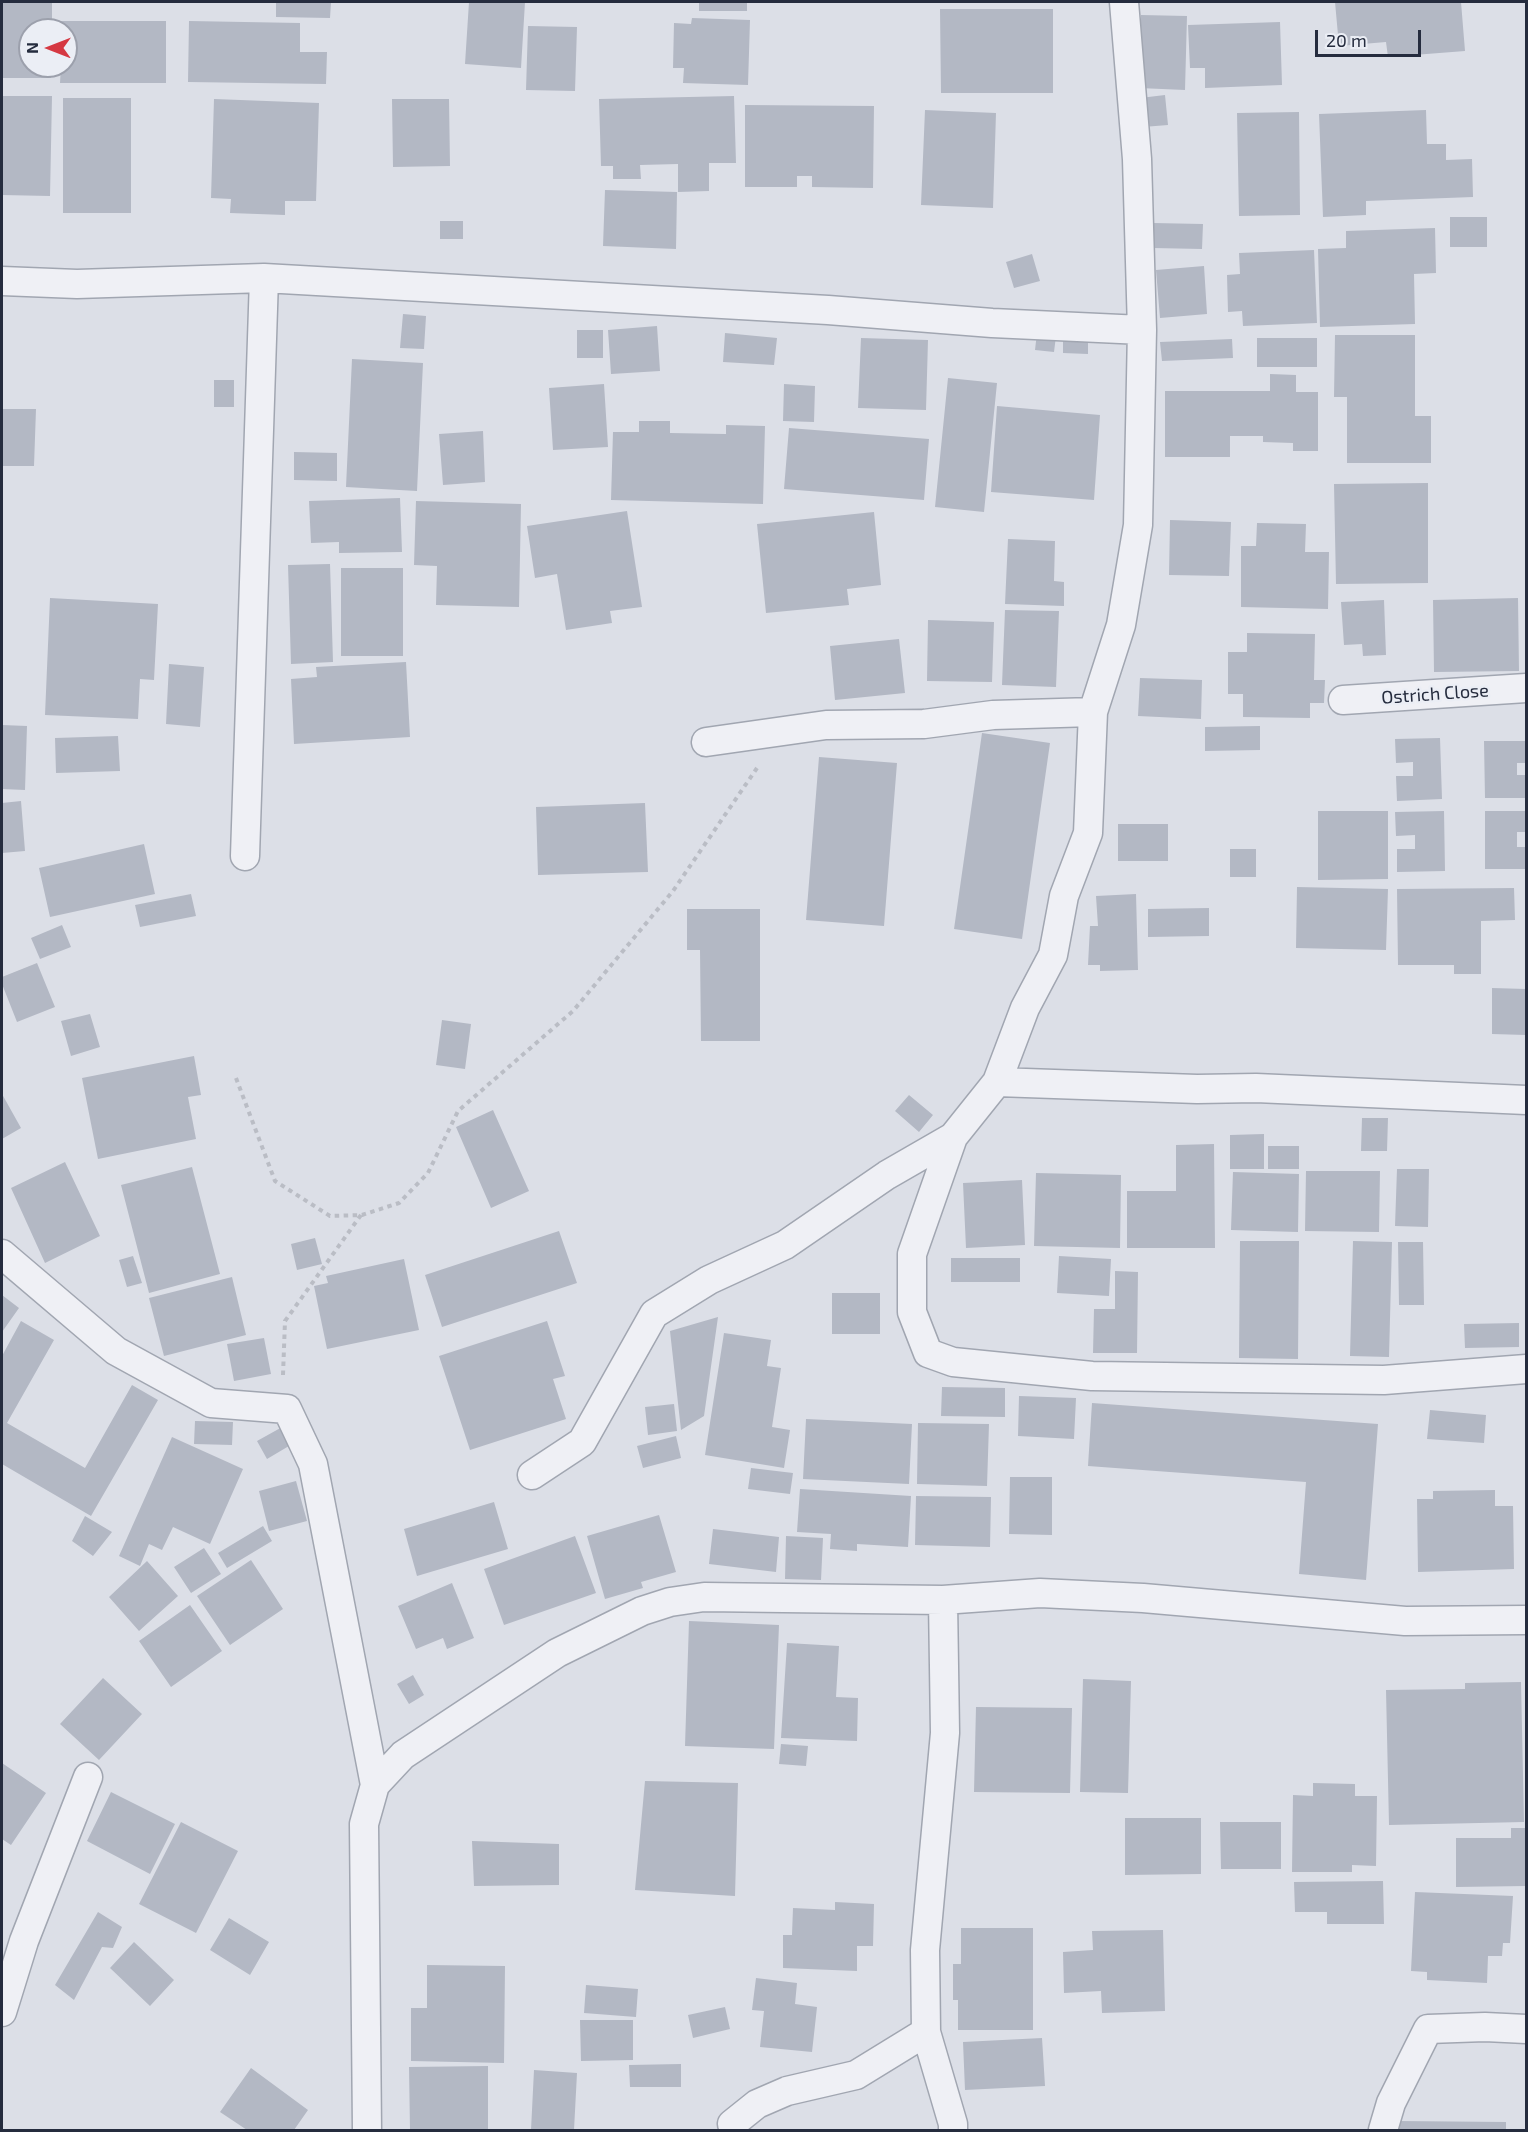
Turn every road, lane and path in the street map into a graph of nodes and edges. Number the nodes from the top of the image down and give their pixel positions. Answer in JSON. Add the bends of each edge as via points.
{"nodes":[{"id":1,"x":1124,"y":2,"type":"edge"},
{"id":2,"x":264,"y":278,"type":"junction"},
{"id":3,"x":2,"y":281,"type":"edge"},
{"id":4,"x":1142,"y":330,"type":"junction"},
{"id":5,"x":1527,"y":688,"type":"edge"},
{"id":6,"x":1343,"y":700,"type":"dead end"},
{"id":7,"x":1093,"y":712,"type":"junction"},
{"id":8,"x":782,"y":733,"type":"junction"},
{"id":9,"x":706,"y":742,"type":"dead end"},
{"id":10,"x":244,"y":856,"type":"dead end"},
{"id":11,"x":236,"y":1078,"type":"dead end"},
{"id":12,"x":997,"y":1082,"type":"junction"},
{"id":13,"x":1527,"y":1100,"type":"edge"},
{"id":14,"x":953,"y":1137,"type":"junction"},
{"id":15,"x":362,"y":1215,"type":"junction"},
{"id":16,"x":2,"y":1254,"type":"edge"},
{"id":17,"x":1527,"y":1369,"type":"edge"},
{"id":18,"x":287,"y":1409,"type":"junction"},
{"id":19,"x":532,"y":1475,"type":"dead end"},
{"id":20,"x":943,"y":1600,"type":"junction"},
{"id":21,"x":1527,"y":1620,"type":"edge"},
{"id":22,"x":88,"y":1777,"type":"dead end"},
{"id":23,"x":375,"y":1785,"type":"junction"},
{"id":24,"x":2,"y":2012,"type":"edge"},
{"id":25,"x":1527,"y":2030,"type":"edge"},
{"id":26,"x":926,"y":2032,"type":"junction"},
{"id":27,"x":732,"y":2124,"type":"dead end"},
{"id":28,"x":367,"y":2130,"type":"edge"},
{"id":29,"x":952,"y":2130,"type":"edge"},
{"id":30,"x":1383,"y":2130,"type":"edge"}],
"edges":[{"from":1,"to":4,"type":"street","via":[[1137,159]]},
{"from":2,"to":3,"type":"street","via":[[77,284]]},
{"from":2,"to":4,"type":"street"},
{"from":2,"to":10,"type":"street"},
{"from":4,"to":7,"type":"street","via":[[1138,525],[1121,625]]},
{"from":5,"to":6,"type":"street","name":"Ostrich Close"},
{"from":7,"to":8,"type":"street","via":[[993,715],[924,724],[826,725]]},
{"from":7,"to":12,"type":"street","via":[[1088,833],[1064,896],[1053,955],[1025,1008]]},
{"from":8,"to":9,"type":"street"},
{"from":8,"to":15,"type":"path","via":[[673,891],[573,1011],[458,1111],[428,1173],[399,1203]]},
{"from":11,"to":15,"type":"path","via":[[275,1181],[330,1216]]},
{"from":12,"to":13,"type":"street"},
{"from":12,"to":14,"type":"street"},
{"from":14,"to":17,"type":"street","via":[[912,1254],[912,1312],[928,1353],[952,1362],[1092,1376],[1383,1380]]},
{"from":14,"to":19,"type":"street","via":[[887,1175],[785,1245],[709,1280],[654,1314],[582,1442]]},
{"from":15,"to":18,"type":"path","via":[[285,1321],[282,1369]]},
{"from":16,"to":18,"type":"street","via":[[125,1356],[211,1402]]},
{"from":18,"to":23,"type":"street","via":[[313,1464]]},
{"from":20,"to":21,"type":"street","via":[[1040,1593],[1405,1621]]},
{"from":20,"to":23,"type":"street","via":[[704,1597],[642,1611],[556,1653],[403,1755]]},
{"from":20,"to":26,"type":"street","via":[[945,1733],[925,1950]]},
{"from":22,"to":24,"type":"street","via":[[24,1941]]},
{"from":23,"to":28,"type":"street","via":[[364,1824]]},
{"from":25,"to":30,"type":"street","via":[[1428,2029],[1391,2103]]},
{"from":26,"to":27,"type":"street","via":[[856,2075],[787,2091],[757,2104]]},
{"from":26,"to":29,"type":"street"}]}
